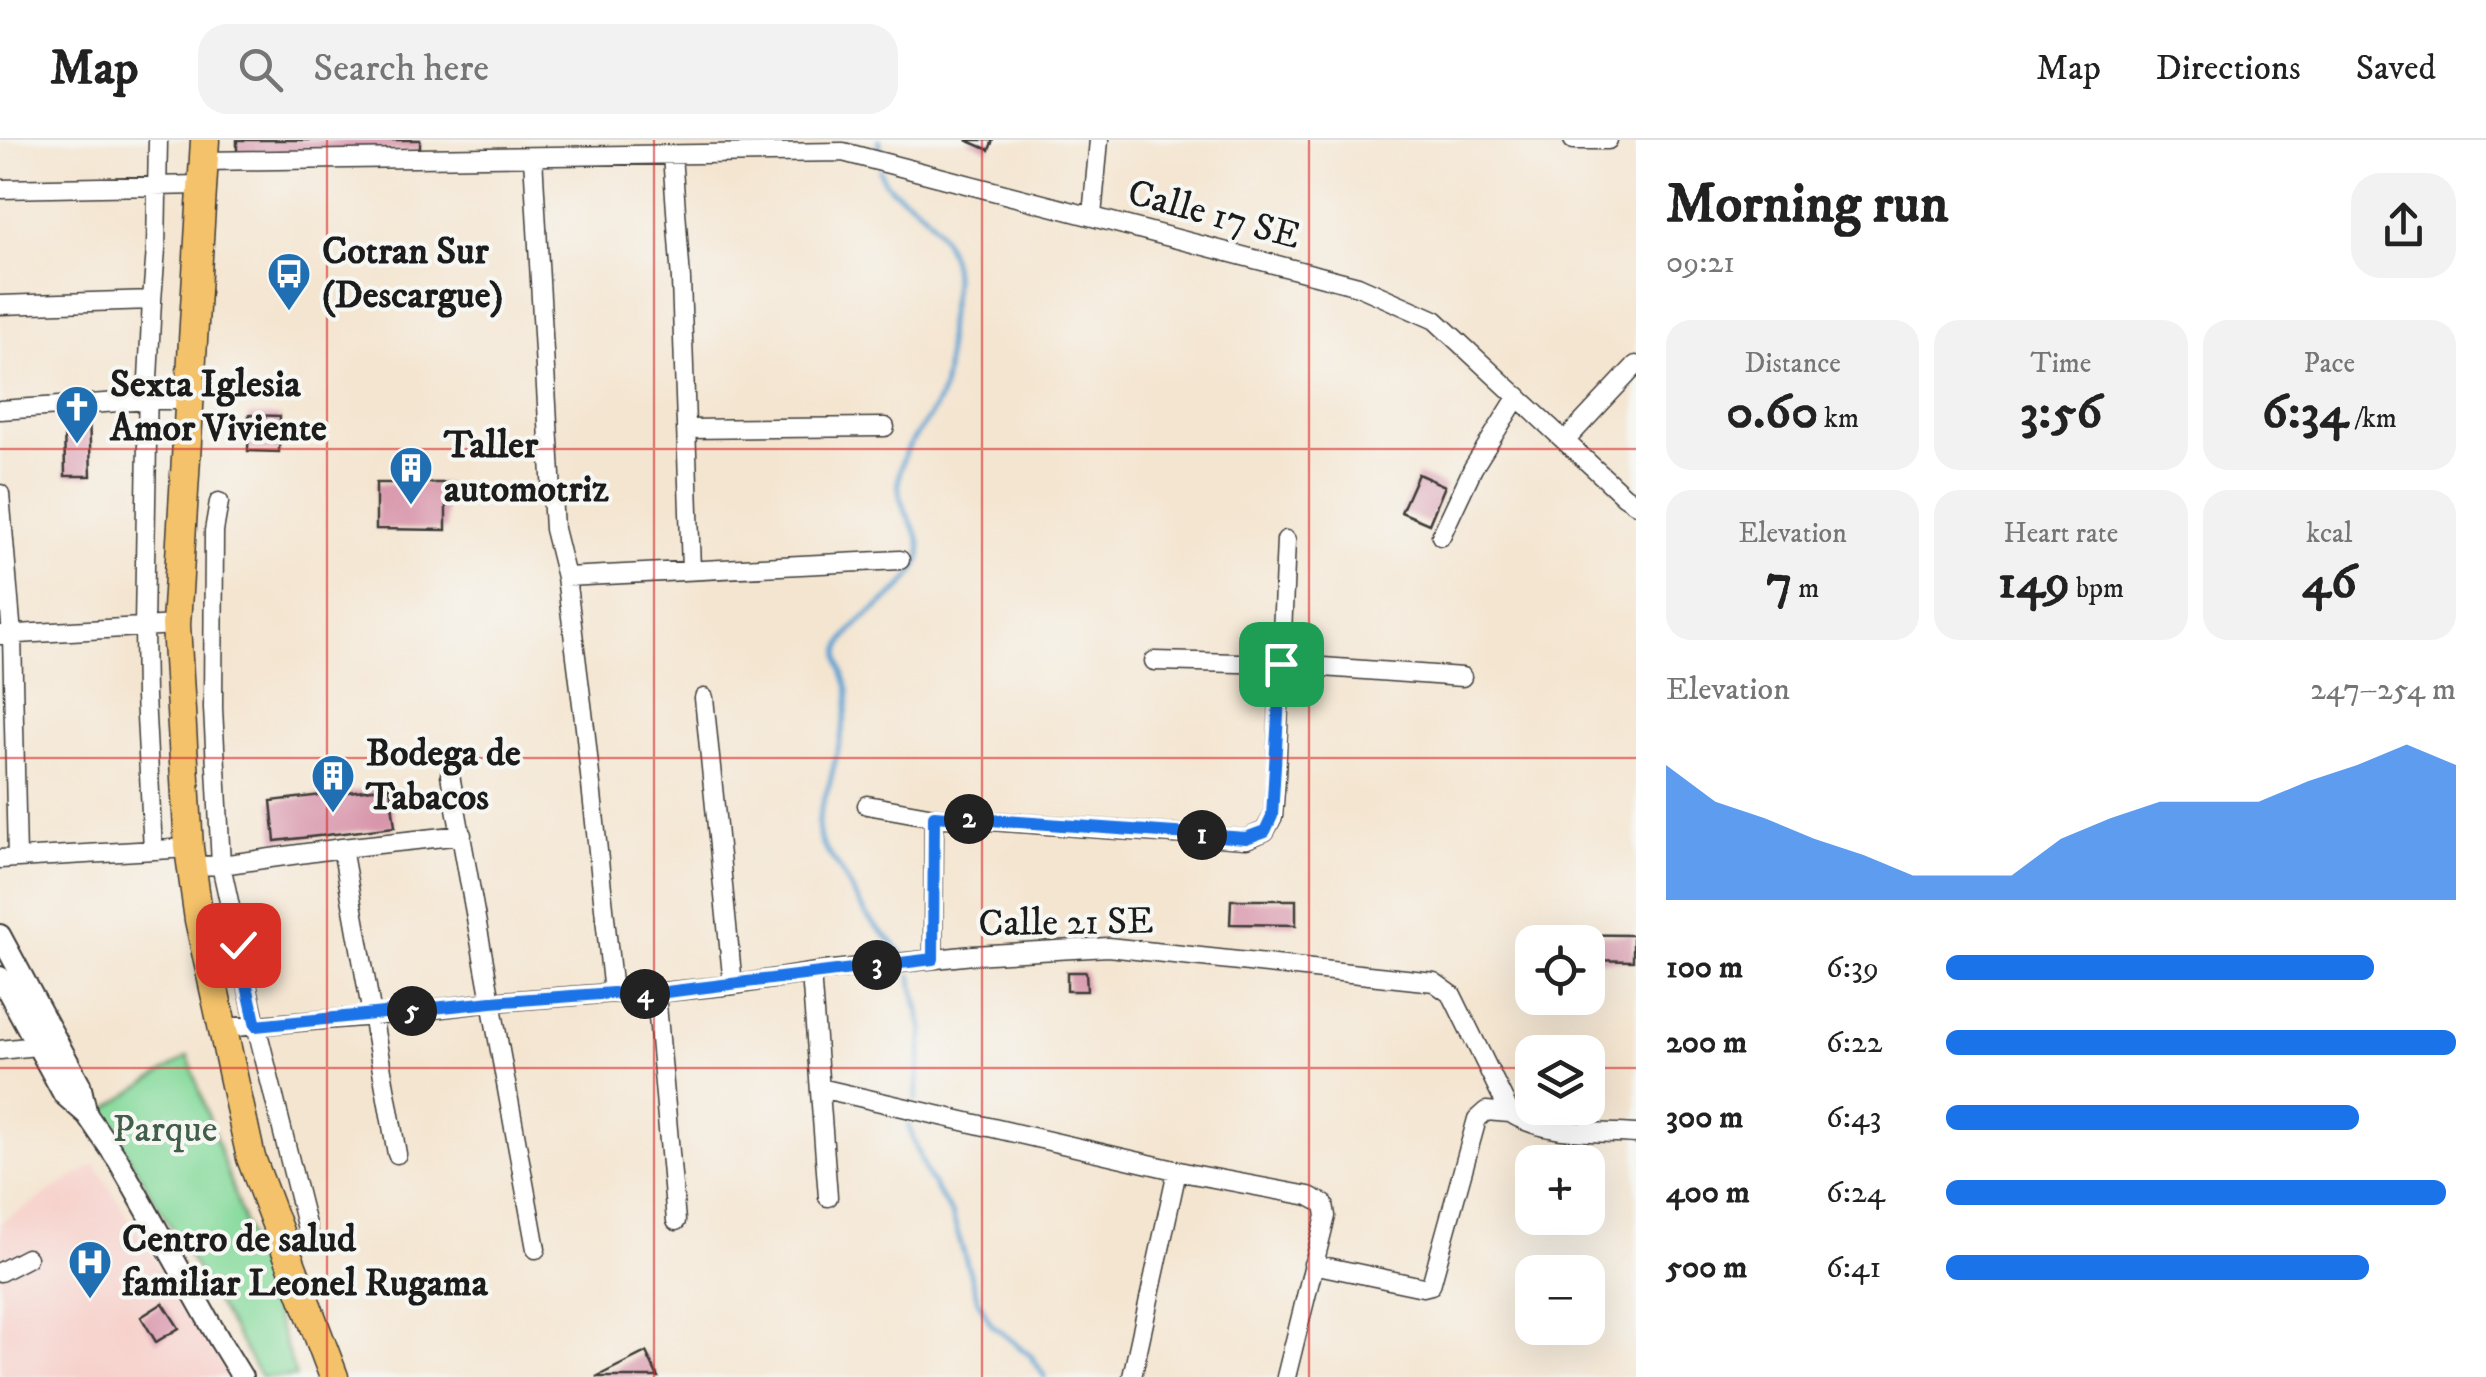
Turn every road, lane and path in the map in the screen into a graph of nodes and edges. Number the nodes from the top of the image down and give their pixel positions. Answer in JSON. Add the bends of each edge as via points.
{"nodes":[{"id":1,"x":158,"y":140,"type":"edge"},
{"id":2,"x":1098,"y":140,"type":"edge"},
{"id":3,"x":1573,"y":140,"type":"edge"},
{"id":4,"x":1608,"y":140,"type":"edge"},
{"id":5,"x":672,"y":155,"type":"junction"},
{"id":6,"x":534,"y":157,"type":"junction"},
{"id":7,"x":204,"y":162,"type":"edge"},
{"id":8,"x":157,"y":186,"type":"junction"},
{"id":9,"x":0,"y":188,"type":"edge"},
{"id":10,"x":1092,"y":216,"type":"junction"},
{"id":11,"x":152,"y":300,"type":"junction"},
{"id":12,"x":0,"y":305,"type":"edge"},
{"id":13,"x":1636,"y":365,"type":"edge"},
{"id":14,"x":1518,"y":396,"type":"junction"},
{"id":15,"x":149,"y":400,"type":"junction"},
{"id":16,"x":189,"y":400,"type":"junction"},
{"id":17,"x":0,"y":410,"type":"edge"},
{"id":18,"x":885,"y":427,"type":"dead end"},
{"id":19,"x":687,"y":429,"type":"junction"},
{"id":20,"x":1565,"y":441,"type":"junction"},
{"id":21,"x":0,"y":494,"type":"edge"},
{"id":22,"x":219,"y":502,"type":"dead end"},
{"id":23,"x":1636,"y":504,"type":"edge"},
{"id":24,"x":214,"y":530,"type":"junction"},
{"id":25,"x":182,"y":536,"type":"junction"},
{"id":26,"x":1440,"y":536,"type":"dead end"},
{"id":27,"x":1286,"y":540,"type":"dead end"},
{"id":28,"x":900,"y":560,"type":"dead end"},
{"id":29,"x":690,"y":570,"type":"junction"},
{"id":30,"x":566,"y":577,"type":"junction"},
{"id":31,"x":176,"y":625,"type":"junction"},
{"id":32,"x":144,"y":628,"type":"junction"},
{"id":33,"x":6,"y":635,"type":"edge"},
{"id":34,"x":1154,"y":661,"type":"dead end"},
{"id":35,"x":1281,"y":664,"type":"junction"},
{"id":36,"x":1462,"y":678,"type":"dead end"},
{"id":37,"x":704,"y":698,"type":"dead end"},
{"id":38,"x":450,"y":775,"type":"dead end"},
{"id":39,"x":867,"y":805,"type":"dead end"},
{"id":40,"x":934,"y":816,"type":"junction"},
{"id":41,"x":462,"y":835,"type":"junction"},
{"id":42,"x":342,"y":848,"type":"junction"},
{"id":43,"x":153,"y":850,"type":"junction"},
{"id":44,"x":190,"y":857,"type":"junction"},
{"id":45,"x":9,"y":859,"type":"edge"},
{"id":46,"x":221,"y":865,"type":"junction"},
{"id":47,"x":0,"y":935,"type":"edge"},
{"id":48,"x":933,"y":959,"type":"junction"},
{"id":49,"x":812,"y":973,"type":"junction"},
{"id":50,"x":0,"y":977,"type":"edge"},
{"id":51,"x":734,"y":985,"type":"junction"},
{"id":52,"x":613,"y":993,"type":"junction"},
{"id":53,"x":656,"y":993,"type":"junction"},
{"id":54,"x":492,"y":1002,"type":"junction"},
{"id":55,"x":374,"y":1016,"type":"junction"},
{"id":56,"x":256,"y":1026,"type":"junction"},
{"id":57,"x":222,"y":1028,"type":"junction"},
{"id":58,"x":36,"y":1046,"type":"junction"},
{"id":59,"x":0,"y":1050,"type":"edge"},
{"id":60,"x":820,"y":1088,"type":"junction"},
{"id":61,"x":1510,"y":1112,"type":"junction"},
{"id":62,"x":87,"y":1115,"type":"junction"},
{"id":63,"x":1636,"y":1134,"type":"edge"},
{"id":64,"x":397,"y":1154,"type":"dead end"},
{"id":65,"x":1178,"y":1171,"type":"junction"},
{"id":66,"x":828,"y":1197,"type":"dead end"},
{"id":67,"x":676,"y":1221,"type":"dead end"},
{"id":68,"x":308,"y":1233,"type":"dead end"},
{"id":69,"x":536,"y":1249,"type":"dead end"},
{"id":70,"x":26,"y":1258,"type":"dead end"},
{"id":71,"x":1313,"y":1264,"type":"junction"},
{"id":72,"x":0,"y":1272,"type":"edge"},
{"id":73,"x":242,"y":1377,"type":"edge"},
{"id":74,"x":334,"y":1377,"type":"edge"},
{"id":75,"x":1132,"y":1377,"type":"edge"},
{"id":76,"x":1286,"y":1377,"type":"edge"}],
"edges":[{"from":1,"to":8,"type":"street"},
{"from":2,"to":10,"type":"street"},
{"from":3,"to":4,"type":"street"},
{"from":5,"to":6,"type":"street","name":"Calle 17 SE"},
{"from":5,"to":10,"type":"street","name":"Calle 17 SE","via":[[844,152]]},
{"from":5,"to":19,"type":"street"},
{"from":6,"to":7,"type":"street","name":"Calle 17 SE"},
{"from":6,"to":30,"type":"street","via":[[554,529]]},
{"from":7,"to":8,"type":"street","name":"Calle 17 SE"},
{"from":7,"to":16,"type":"highway"},
{"from":8,"to":9,"type":"street","name":"Calle 17 SE"},
{"from":8,"to":11,"type":"street"},
{"from":10,"to":14,"type":"street","name":"Calle 17 SE","via":[[1358,286],[1435,320]]},
{"from":11,"to":12,"type":"street"},
{"from":11,"to":15,"type":"street"},
{"from":13,"to":20,"type":"street"},
{"from":14,"to":20,"type":"street","name":"Calle 17 SE"},
{"from":14,"to":26,"type":"street"},
{"from":15,"to":16,"type":"street"},
{"from":15,"to":17,"type":"street"},
{"from":15,"to":32,"type":"street"},
{"from":16,"to":25,"type":"highway"},
{"from":18,"to":19,"type":"street"},
{"from":19,"to":29,"type":"street"},
{"from":20,"to":23,"type":"street","name":"Calle 17 SE"},
{"from":21,"to":33,"type":"street"},
{"from":22,"to":24,"type":"street"},
{"from":24,"to":25,"type":"street"},
{"from":24,"to":46,"type":"street"},
{"from":25,"to":31,"type":"highway"},
{"from":27,"to":35,"type":"street"},
{"from":28,"to":29,"type":"street"},
{"from":29,"to":30,"type":"street"},
{"from":30,"to":52,"type":"street"},
{"from":31,"to":32,"type":"street"},
{"from":31,"to":44,"type":"highway"},
{"from":32,"to":33,"type":"street"},
{"from":32,"to":43,"type":"street"},
{"from":33,"to":45,"type":"street"},
{"from":34,"to":35,"type":"street"},
{"from":35,"to":36,"type":"street"},
{"from":35,"to":40,"type":"street","via":[[1272,816],[1265,831],[1246,838]]},
{"from":37,"to":51,"type":"street"},
{"from":38,"to":41,"type":"street"},
{"from":39,"to":40,"type":"street"},
{"from":40,"to":48,"type":"street"},
{"from":41,"to":42,"type":"street"},
{"from":41,"to":54,"type":"street"},
{"from":42,"to":46,"type":"street"},
{"from":42,"to":55,"type":"street"},
{"from":43,"to":44,"type":"street"},
{"from":43,"to":45,"type":"street"},
{"from":44,"to":46,"type":"street"},
{"from":44,"to":57,"type":"highway"},
{"from":46,"to":56,"type":"street"},
{"from":47,"to":62,"type":"street","via":[[80,1084]]},
{"from":48,"to":49,"type":"street","name":"Calle 21 SE"},
{"from":48,"to":61,"type":"street","name":"Calle 21 SE","via":[[1108,947],[1434,982],[1452,995]]},
{"from":49,"to":51,"type":"street","name":"Calle 21 SE"},
{"from":49,"to":60,"type":"street"},
{"from":50,"to":58,"type":"street"},
{"from":51,"to":53,"type":"street","name":"Calle 21 SE"},
{"from":52,"to":53,"type":"street","name":"Calle 21 SE"},
{"from":52,"to":54,"type":"street","name":"Calle 21 SE"},
{"from":53,"to":67,"type":"street"},
{"from":54,"to":55,"type":"street","name":"Calle 21 SE"},
{"from":54,"to":69,"type":"street"},
{"from":55,"to":56,"type":"street","name":"Calle 21 SE"},
{"from":55,"to":64,"type":"street"},
{"from":56,"to":57,"type":"street","name":"Calle 21 SE"},
{"from":56,"to":68,"type":"street"},
{"from":57,"to":74,"type":"highway","via":[[250,1158]]},
{"from":58,"to":59,"type":"street"},
{"from":58,"to":62,"type":"street","via":[[64,1095]]},
{"from":60,"to":65,"type":"street"},
{"from":60,"to":66,"type":"street"},
{"from":61,"to":63,"type":"street","via":[[1543,1128]]},
{"from":61,"to":71,"type":"street","via":[[1486,1111],[1477,1119],[1431,1285]]},
{"from":62,"to":73,"type":"street"},
{"from":65,"to":71,"type":"street","via":[[1324,1204]]},
{"from":65,"to":75,"type":"street"},
{"from":70,"to":72,"type":"street"},
{"from":71,"to":76,"type":"street"}]}
